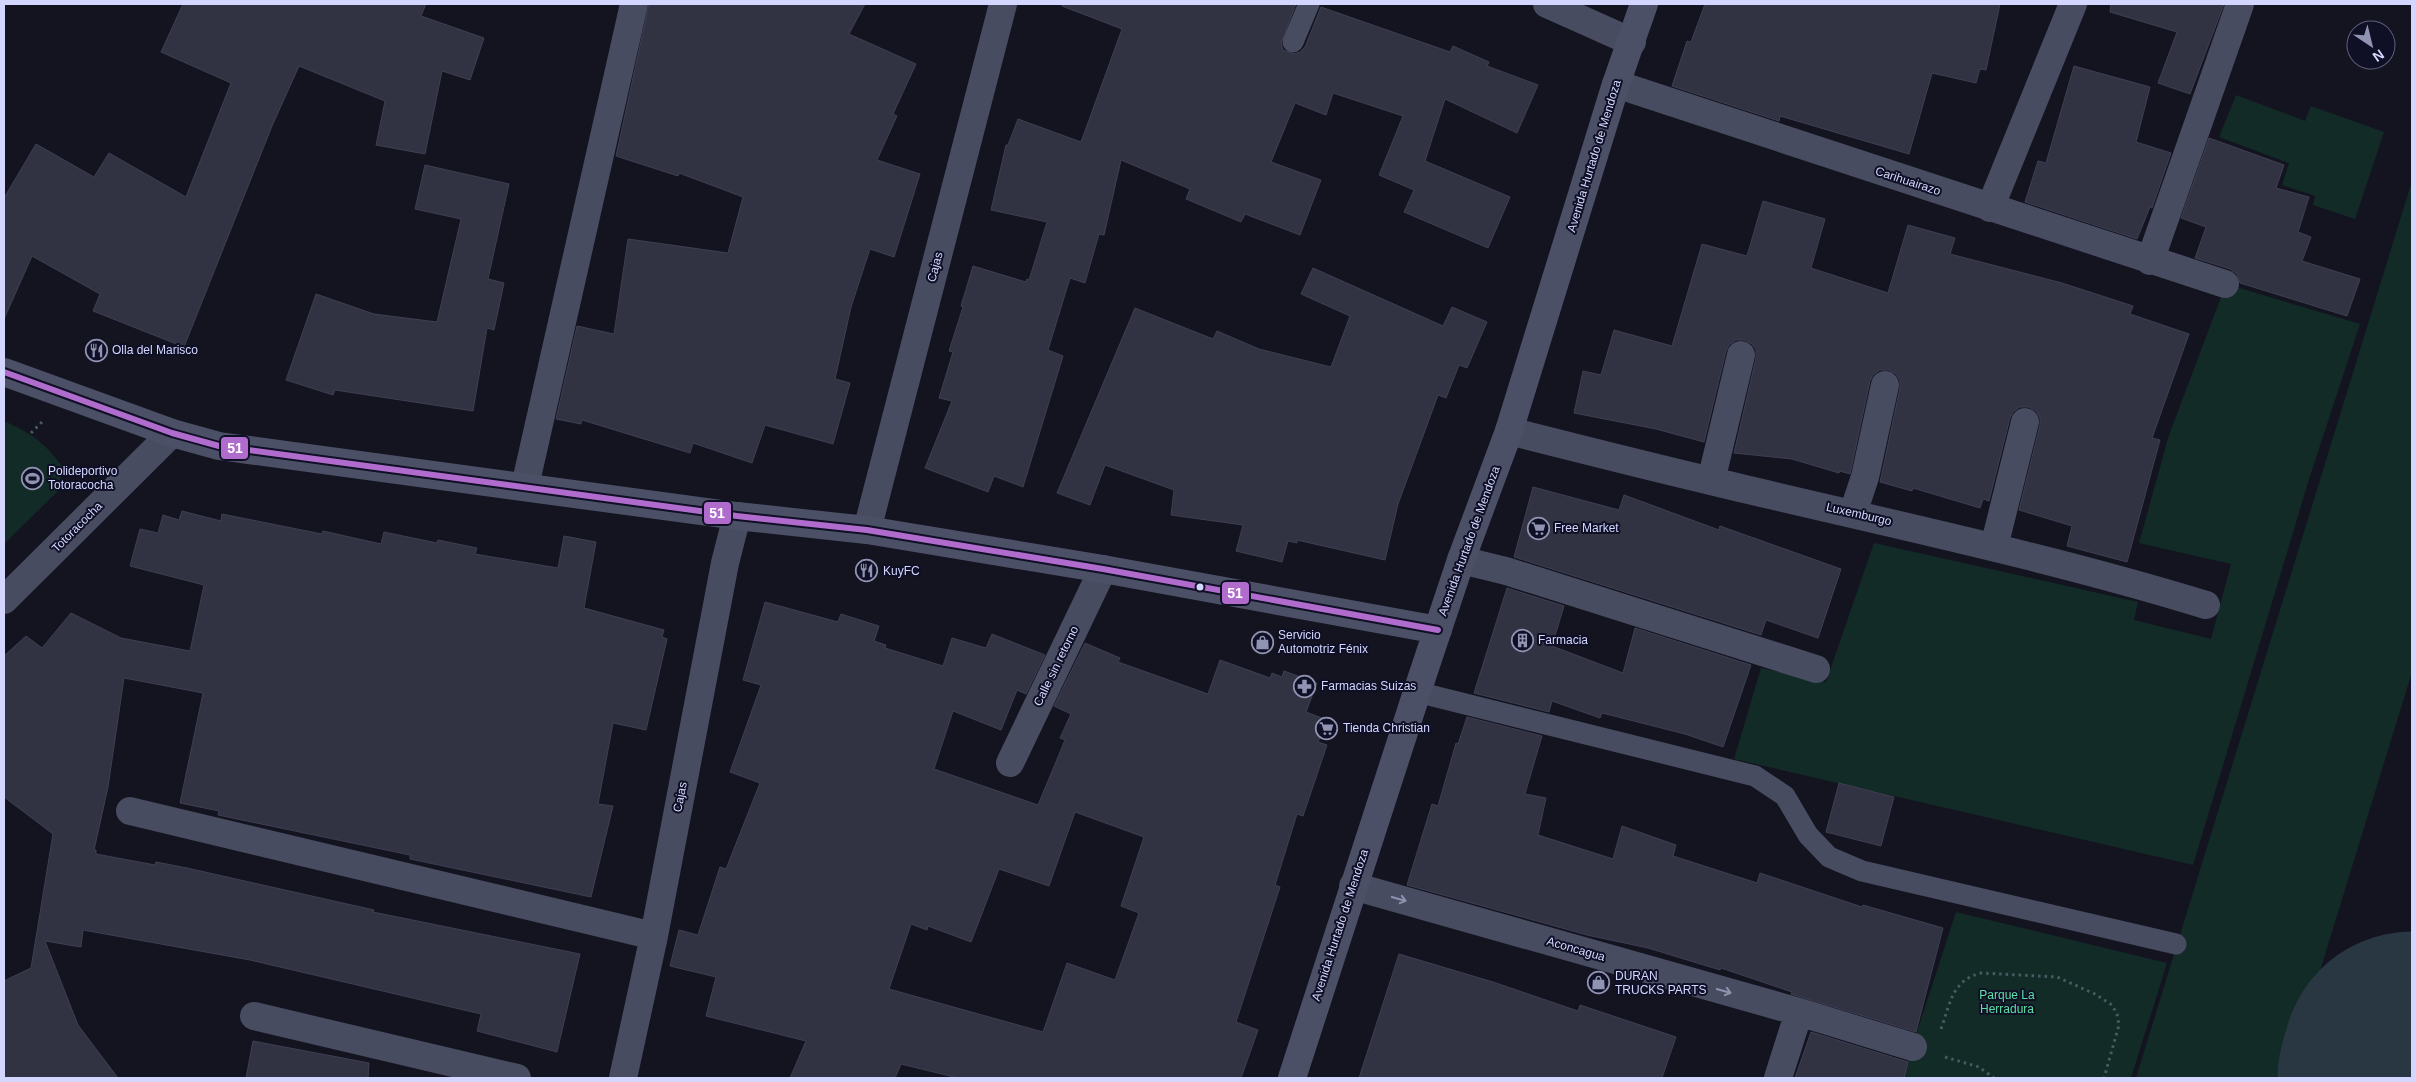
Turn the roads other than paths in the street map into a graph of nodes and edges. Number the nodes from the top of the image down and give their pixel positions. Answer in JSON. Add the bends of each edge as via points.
{"nodes":[{"id":1,"x":634,"y":4,"type":"edge"},
{"id":2,"x":1004,"y":4,"type":"edge"},
{"id":3,"x":1309,"y":4,"type":"edge"},
{"id":4,"x":1546,"y":4,"type":"edge"},
{"id":5,"x":1644,"y":4,"type":"edge"},
{"id":6,"x":2073,"y":4,"type":"edge"},
{"id":7,"x":2240,"y":4,"type":"edge"},
{"id":8,"x":1293,"y":42,"type":"dead end"},
{"id":9,"x":1632,"y":42,"type":"junction"},
{"id":10,"x":1616,"y":84,"type":"junction"},
{"id":11,"x":1990,"y":208,"type":"junction"},
{"id":12,"x":2150,"y":261,"type":"junction"},
{"id":13,"x":2225,"y":284,"type":"dead end"},
{"id":14,"x":1741,"y":355,"type":"dead end"},
{"id":15,"x":4,"y":372,"type":"edge"},
{"id":16,"x":1885,"y":384,"type":"dead end"},
{"id":17,"x":2025,"y":422,"type":"dead end"},
{"id":18,"x":1509,"y":431,"type":"junction"},
{"id":19,"x":172,"y":433,"type":"junction"},
{"id":20,"x":1711,"y":482,"type":"junction"},
{"id":21,"x":525,"y":486,"type":"junction"},
{"id":22,"x":1853,"y":512,"type":"junction"},
{"id":23,"x":737,"y":516,"type":"junction"},
{"id":24,"x":867,"y":530,"type":"junction"},
{"id":25,"x":1994,"y":547,"type":"junction"},
{"id":26,"x":1461,"y":560,"type":"junction"},
{"id":27,"x":1103,"y":569,"type":"junction"},
{"id":28,"x":4,"y":600,"type":"edge"},
{"id":29,"x":2206,"y":605,"type":"dead end"},
{"id":30,"x":1438,"y":630,"type":"junction"},
{"id":31,"x":1816,"y":669,"type":"dead end"},
{"id":32,"x":1416,"y":692,"type":"junction"},
{"id":33,"x":1010,"y":764,"type":"dead end"},
{"id":34,"x":130,"y":811,"type":"dead end"},
{"id":35,"x":1352,"y":886,"type":"junction"},
{"id":36,"x":654,"y":936,"type":"junction"},
{"id":37,"x":2176,"y":944,"type":"dead end"},
{"id":38,"x":1799,"y":1012,"type":"junction"},
{"id":39,"x":254,"y":1016,"type":"dead end"},
{"id":40,"x":1913,"y":1047,"type":"dead end"},
{"id":41,"x":517,"y":1078,"type":"edge"},
{"id":42,"x":623,"y":1078,"type":"edge"},
{"id":43,"x":1292,"y":1078,"type":"edge"},
{"id":44,"x":1778,"y":1078,"type":"edge"}],
"edges":[{"from":1,"to":21,"type":"street"},
{"from":2,"to":24,"type":"street","name":"Cajas"},
{"from":3,"to":8,"type":"lane"},
{"from":4,"to":9,"type":"street"},
{"from":5,"to":9,"type":"main road","name":"Avenida Hurtado de Mendoza"},
{"from":6,"to":11,"type":"street"},
{"from":7,"to":12,"type":"street"},
{"from":9,"to":10,"type":"main road","name":"Avenida Hurtado de Mendoza"},
{"from":10,"to":11,"type":"street","name":"Carihuairazo"},
{"from":10,"to":18,"type":"main road","name":"Avenida Hurtado de Mendoza"},
{"from":11,"to":12,"type":"street","name":"Carihuairazo"},
{"from":12,"to":13,"type":"street","name":"Carihuairazo"},
{"from":14,"to":20,"type":"street"},
{"from":15,"to":19,"type":"main road"},
{"from":16,"to":22,"type":"street","via":[[1865,476]]},
{"from":17,"to":25,"type":"street"},
{"from":18,"to":20,"type":"street","name":"Luxemburgo"},
{"from":18,"to":26,"type":"main road","name":"Avenida Hurtado de Mendoza"},
{"from":19,"to":21,"type":"main road","via":[[219,446]]},
{"from":19,"to":28,"type":"street","name":"Totoracocha"},
{"from":20,"to":22,"type":"street","name":"Luxemburgo"},
{"from":21,"to":23,"type":"main road"},
{"from":22,"to":25,"type":"street","name":"Luxemburgo"},
{"from":23,"to":24,"type":"main road"},
{"from":23,"to":36,"type":"street","name":"Cajas","via":[[725,563]]},
{"from":24,"to":27,"type":"main road"},
{"from":25,"to":29,"type":"street","name":"Luxemburgo","via":[[2117,578]]},
{"from":26,"to":30,"type":"main road","name":"Avenida Hurtado de Mendoza"},
{"from":26,"to":31,"type":"street","via":[[1506,571]]},
{"from":27,"to":30,"type":"main road"},
{"from":27,"to":33,"type":"street","name":"Calle sin retorno"},
{"from":30,"to":32,"type":"main road","name":"Avenida Hurtado de Mendoza"},
{"from":32,"to":35,"type":"main road","name":"Avenida Hurtado de Mendoza"},
{"from":32,"to":37,"type":"lane","via":[[1755,776],[1785,796],[1808,835],[1830,857],[1862,871]]},
{"from":34,"to":36,"type":"street"},
{"from":35,"to":38,"type":"street","name":"Aconcagua","one_way":true},
{"from":35,"to":43,"type":"main road","name":"Avenida Hurtado de Mendoza"},
{"from":36,"to":42,"type":"street","name":"Cajas"},
{"from":38,"to":40,"type":"street","name":"Aconcagua"},
{"from":38,"to":44,"type":"street"},
{"from":39,"to":41,"type":"street"}]}
